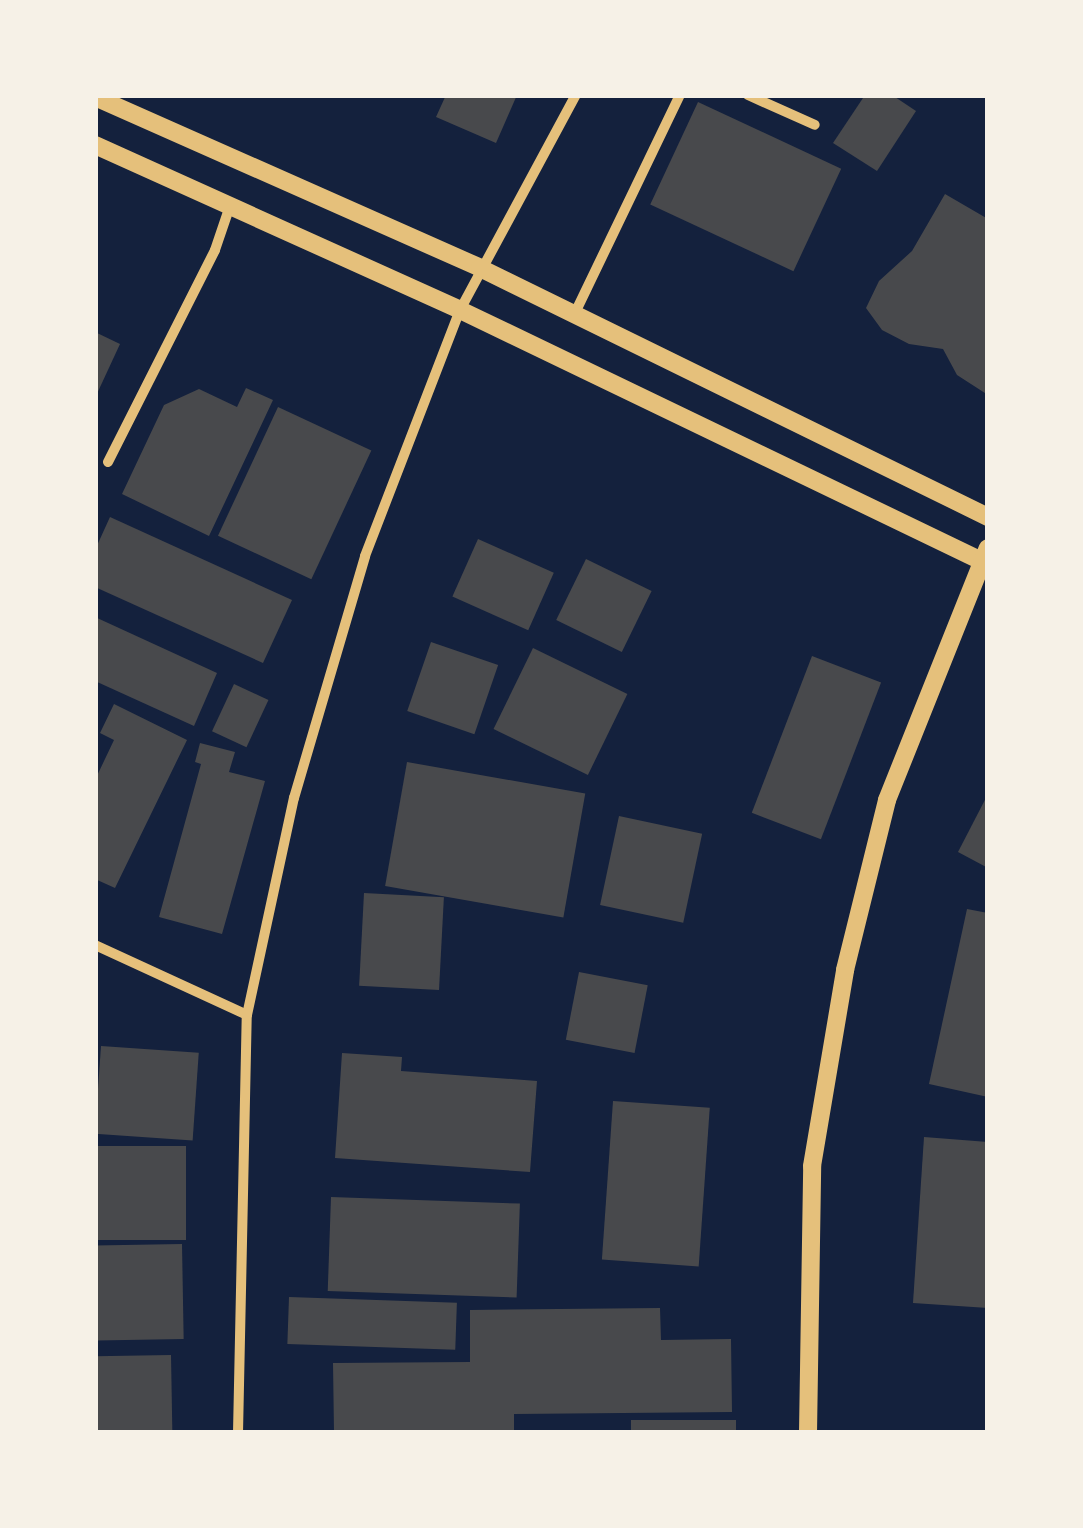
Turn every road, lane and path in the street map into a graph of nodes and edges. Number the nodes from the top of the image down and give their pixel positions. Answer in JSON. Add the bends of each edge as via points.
{"nodes":[{"id":1,"x":576,"y":95,"type":"edge"},
{"id":2,"x":680,"y":95,"type":"edge"},
{"id":3,"x":748,"y":95,"type":"edge"},
{"id":4,"x":95,"y":97,"type":"edge"},
{"id":5,"x":814,"y":125,"type":"dead end"},
{"id":6,"x":95,"y":145,"type":"edge"},
{"id":7,"x":230,"y":206,"type":"junction"},
{"id":8,"x":480,"y":268,"type":"junction"},
{"id":9,"x":460,"y":310,"type":"junction"},
{"id":10,"x":574,"y":314,"type":"junction"},
{"id":11,"x":108,"y":462,"type":"dead end"},
{"id":12,"x":988,"y":517,"type":"edge"},
{"id":13,"x":986,"y":558,"type":"edge"},
{"id":14,"x":95,"y":946,"type":"edge"},
{"id":15,"x":247,"y":1015,"type":"junction"},
{"id":16,"x":238,"y":1433,"type":"edge"},
{"id":17,"x":808,"y":1433,"type":"edge"}],
"edges":[{"from":1,"to":8,"type":"street"},
{"from":2,"to":10,"type":"street"},
{"from":3,"to":5,"type":"street"},
{"from":4,"to":8,"type":"street"},
{"from":6,"to":7,"type":"street"},
{"from":7,"to":9,"type":"street"},
{"from":7,"to":11,"type":"street","via":[[215,250]]},
{"from":8,"to":9,"type":"street"},
{"from":8,"to":10,"type":"street"},
{"from":9,"to":13,"type":"street"},
{"from":9,"to":15,"type":"street","via":[[365,556],[294,798]]},
{"from":10,"to":12,"type":"street"},
{"from":13,"to":17,"type":"street","via":[[887,800],[845,970],[812,1166]]},
{"from":14,"to":15,"type":"street"},
{"from":15,"to":16,"type":"street"}]}
